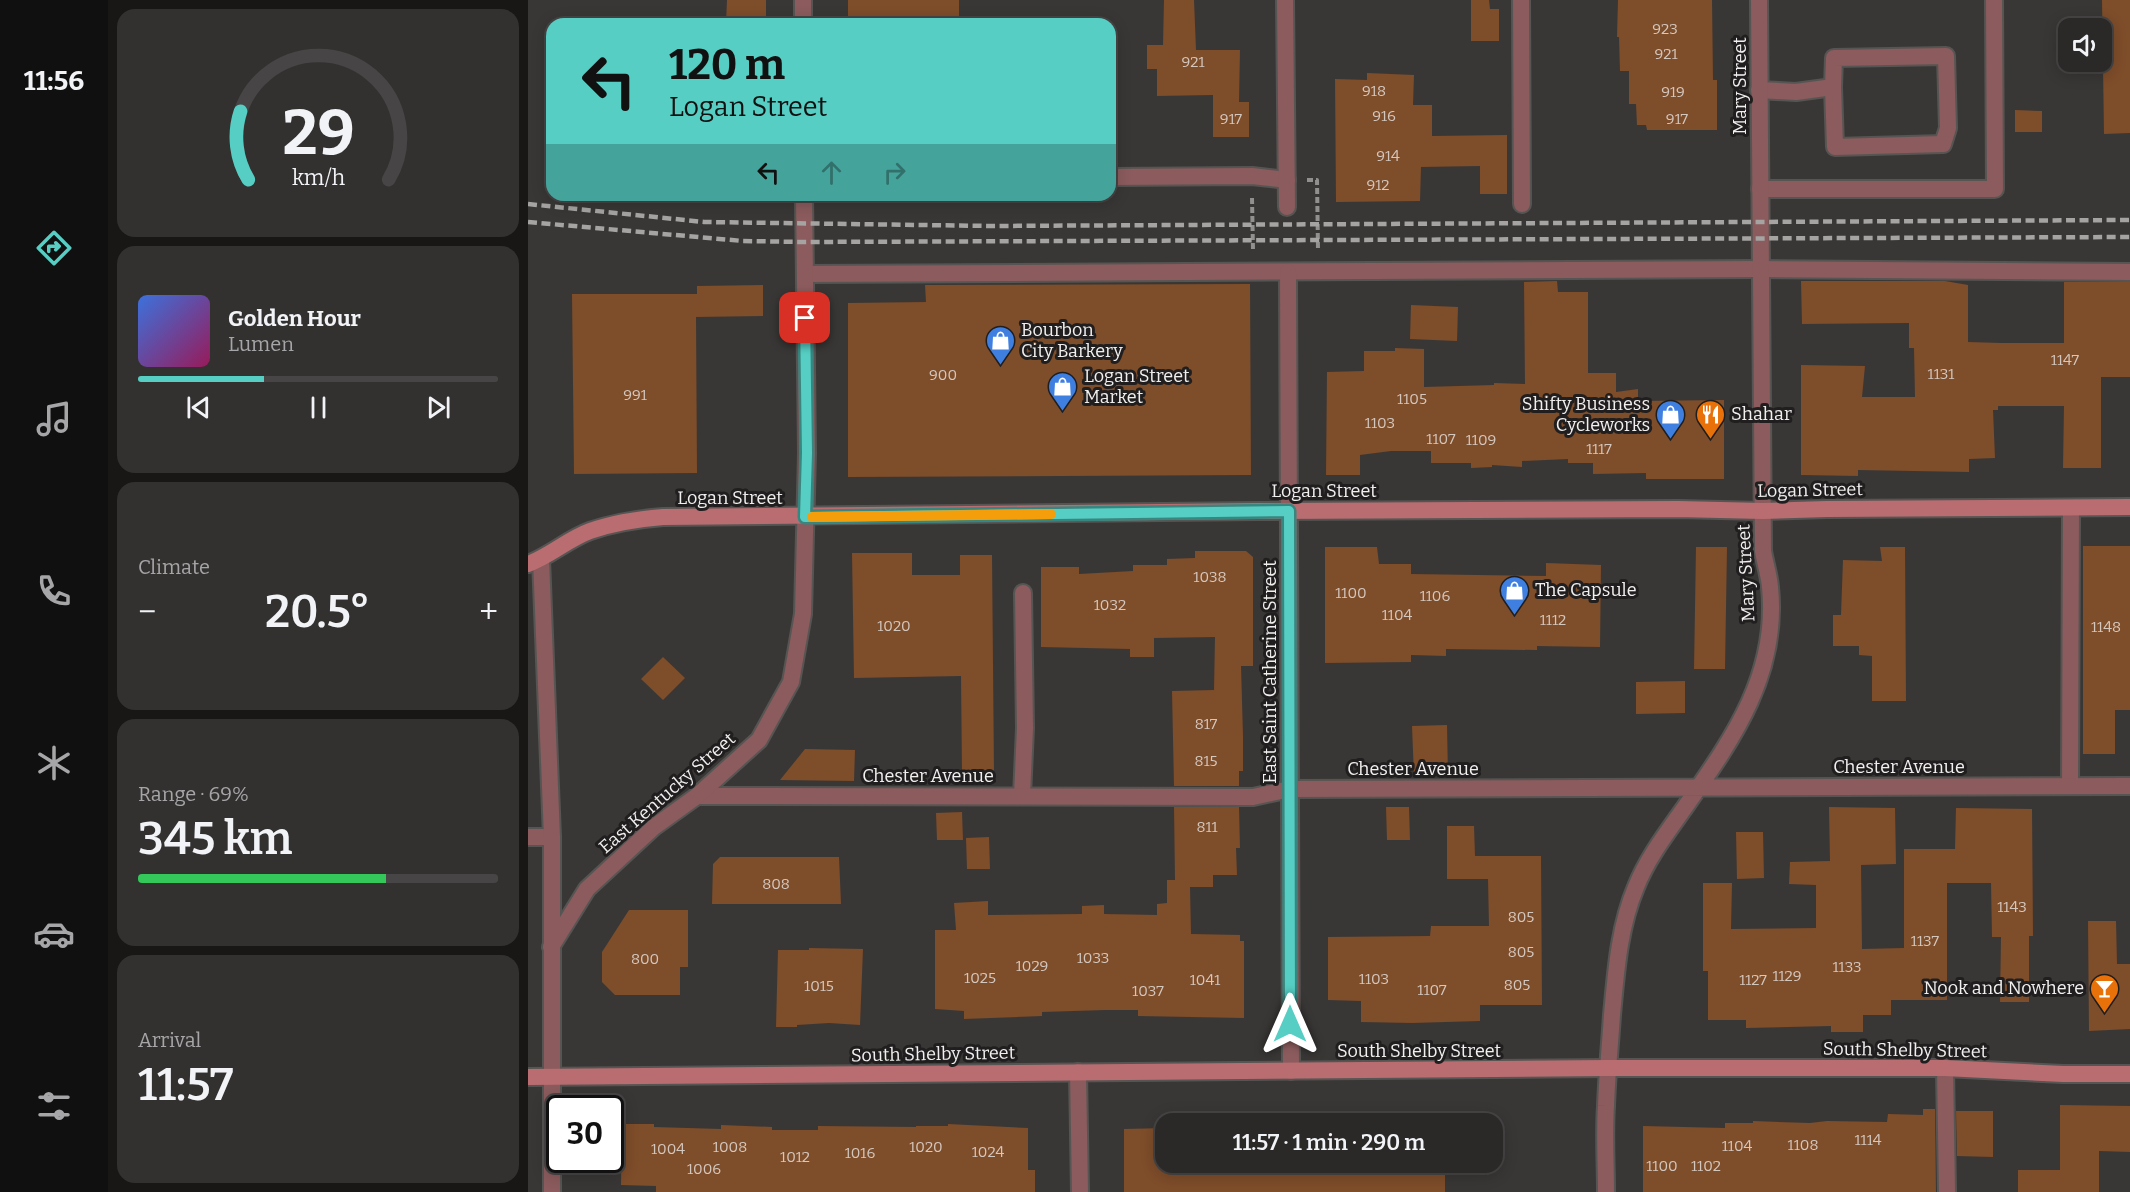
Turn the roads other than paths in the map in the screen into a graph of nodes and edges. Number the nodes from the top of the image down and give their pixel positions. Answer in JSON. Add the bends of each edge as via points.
{"nodes":[{"id":1,"x":803,"y":0,"type":"edge"},
{"id":2,"x":1285,"y":0,"type":"edge"},
{"id":3,"x":1521,"y":0,"type":"edge"},
{"id":4,"x":1759,"y":0,"type":"edge"},
{"id":5,"x":1994,"y":0,"type":"edge"},
{"id":6,"x":803,"y":18,"type":"edge"},
{"id":7,"x":1833,"y":87,"type":"junction"},
{"id":8,"x":1759,"y":90,"type":"junction"},
{"id":9,"x":1116,"y":177,"type":"edge"},
{"id":10,"x":1287,"y":180,"type":"junction"},
{"id":11,"x":1760,"y":189,"type":"junction"},
{"id":12,"x":804,"y":201,"type":"edge"},
{"id":13,"x":1522,"y":204,"type":"dead end"},
{"id":14,"x":1287,"y":207,"type":"dead end"},
{"id":15,"x":1761,"y":269,"type":"junction"},
{"id":16,"x":1288,"y":272,"type":"junction"},
{"id":17,"x":2130,"y":272,"type":"edge"},
{"id":18,"x":805,"y":274,"type":"junction"},
{"id":19,"x":2130,"y":507,"type":"edge"},
{"id":20,"x":2071,"y":508,"type":"junction"},
{"id":21,"x":1289,"y":511,"type":"junction"},
{"id":22,"x":1762,"y":511,"type":"junction"},
{"id":23,"x":805,"y":517,"type":"junction"},
{"id":24,"x":535,"y":562,"type":"edge"},
{"id":25,"x":1023,"y":592,"type":"dead end"},
{"id":26,"x":1699,"y":786,"type":"junction"},
{"id":27,"x":2070,"y":786,"type":"junction"},
{"id":28,"x":2130,"y":786,"type":"edge"},
{"id":29,"x":1290,"y":789,"type":"junction"},
{"id":30,"x":698,"y":796,"type":"junction"},
{"id":31,"x":1022,"y":796,"type":"junction"},
{"id":32,"x":528,"y":837,"type":"edge"},
{"id":33,"x":552,"y":837,"type":"junction"},
{"id":34,"x":551,"y":947,"type":"junction"},
{"id":35,"x":1608,"y":1068,"type":"junction"},
{"id":36,"x":1946,"y":1068,"type":"junction"},
{"id":37,"x":1078,"y":1071,"type":"junction"},
{"id":38,"x":1291,"y":1071,"type":"junction"},
{"id":39,"x":2130,"y":1074,"type":"edge"},
{"id":40,"x":528,"y":1077,"type":"edge"},
{"id":41,"x":550,"y":1077,"type":"junction"},
{"id":42,"x":552,"y":1192,"type":"edge"},
{"id":43,"x":1080,"y":1192,"type":"edge"},
{"id":44,"x":1606,"y":1192,"type":"edge"},
{"id":45,"x":1947,"y":1192,"type":"edge"}],
"edges":[{"from":1,"to":6,"type":"street"},
{"from":2,"to":10,"type":"street"},
{"from":3,"to":13,"type":"street"},
{"from":4,"to":8,"type":"street","name":"Mary Street"},
{"from":5,"to":11,"type":"street","via":[[1995,189]]},
{"from":7,"to":7,"type":"street","via":[[1835,147],[1943,144],[1948,128],[1946,56],[1834,58]]},
{"from":7,"to":8,"type":"street","via":[[1797,92]]},
{"from":8,"to":11,"type":"street","name":"Mary Street"},
{"from":9,"to":10,"type":"street","via":[[1252,176]]},
{"from":10,"to":14,"type":"street"},
{"from":11,"to":15,"type":"street","name":"Mary Street"},
{"from":12,"to":18,"type":"street","name":"East Kentucky Street"},
{"from":15,"to":16,"type":"street"},
{"from":15,"to":17,"type":"street"},
{"from":15,"to":22,"type":"street","name":"Mary Street"},
{"from":16,"to":18,"type":"street"},
{"from":16,"to":21,"type":"street","name":"East Saint Catherine Street"},
{"from":18,"to":23,"type":"street","name":"East Kentucky Street"},
{"from":19,"to":20,"type":"main road","name":"Logan Street"},
{"from":20,"to":22,"type":"main road","name":"Logan Street"},
{"from":20,"to":27,"type":"street"},
{"from":21,"to":22,"type":"main road","name":"Logan Street"},
{"from":21,"to":23,"type":"main road","name":"Logan Street"},
{"from":21,"to":29,"type":"street","name":"East Saint Catherine Street"},
{"from":22,"to":26,"type":"street","name":"Mary Street","via":[[1763,551],[1770,586],[1767,648],[1746,712]]},
{"from":23,"to":24,"type":"main road","name":"Logan Street","via":[[632,520],[588,532]]},
{"from":23,"to":30,"type":"street","name":"East Kentucky Street","via":[[803,614],[791,682],[759,740]]},
{"from":24,"to":33,"type":"street"},
{"from":25,"to":31,"type":"street"},
{"from":26,"to":27,"type":"street","name":"Chester Avenue"},
{"from":26,"to":29,"type":"street","name":"Chester Avenue"},
{"from":26,"to":35,"type":"street","name":"Mary Street","via":[[1651,856],[1636,887],[1621,938]]},
{"from":27,"to":28,"type":"street","name":"Chester Avenue"},
{"from":29,"to":31,"type":"street","name":"Chester Avenue","via":[[1252,797]]},
{"from":29,"to":38,"type":"street","name":"East Saint Catherine Street"},
{"from":30,"to":31,"type":"street","name":"Chester Avenue"},
{"from":30,"to":34,"type":"street","name":"East Kentucky Street","via":[[654,827],[587,889]]},
{"from":32,"to":33,"type":"street"},
{"from":33,"to":34,"type":"street"},
{"from":34,"to":41,"type":"street"},
{"from":35,"to":36,"type":"main road","name":"South Shelby Street"},
{"from":35,"to":38,"type":"main road","name":"South Shelby Street"},
{"from":35,"to":44,"type":"street","name":"Mary Street"},
{"from":36,"to":39,"type":"main road","name":"South Shelby Street"},
{"from":36,"to":45,"type":"street"},
{"from":37,"to":38,"type":"main road","name":"South Shelby Street"},
{"from":37,"to":41,"type":"main road","name":"South Shelby Street"},
{"from":37,"to":43,"type":"street"},
{"from":40,"to":41,"type":"main road","name":"South Shelby Street"},
{"from":41,"to":42,"type":"street"}]}
